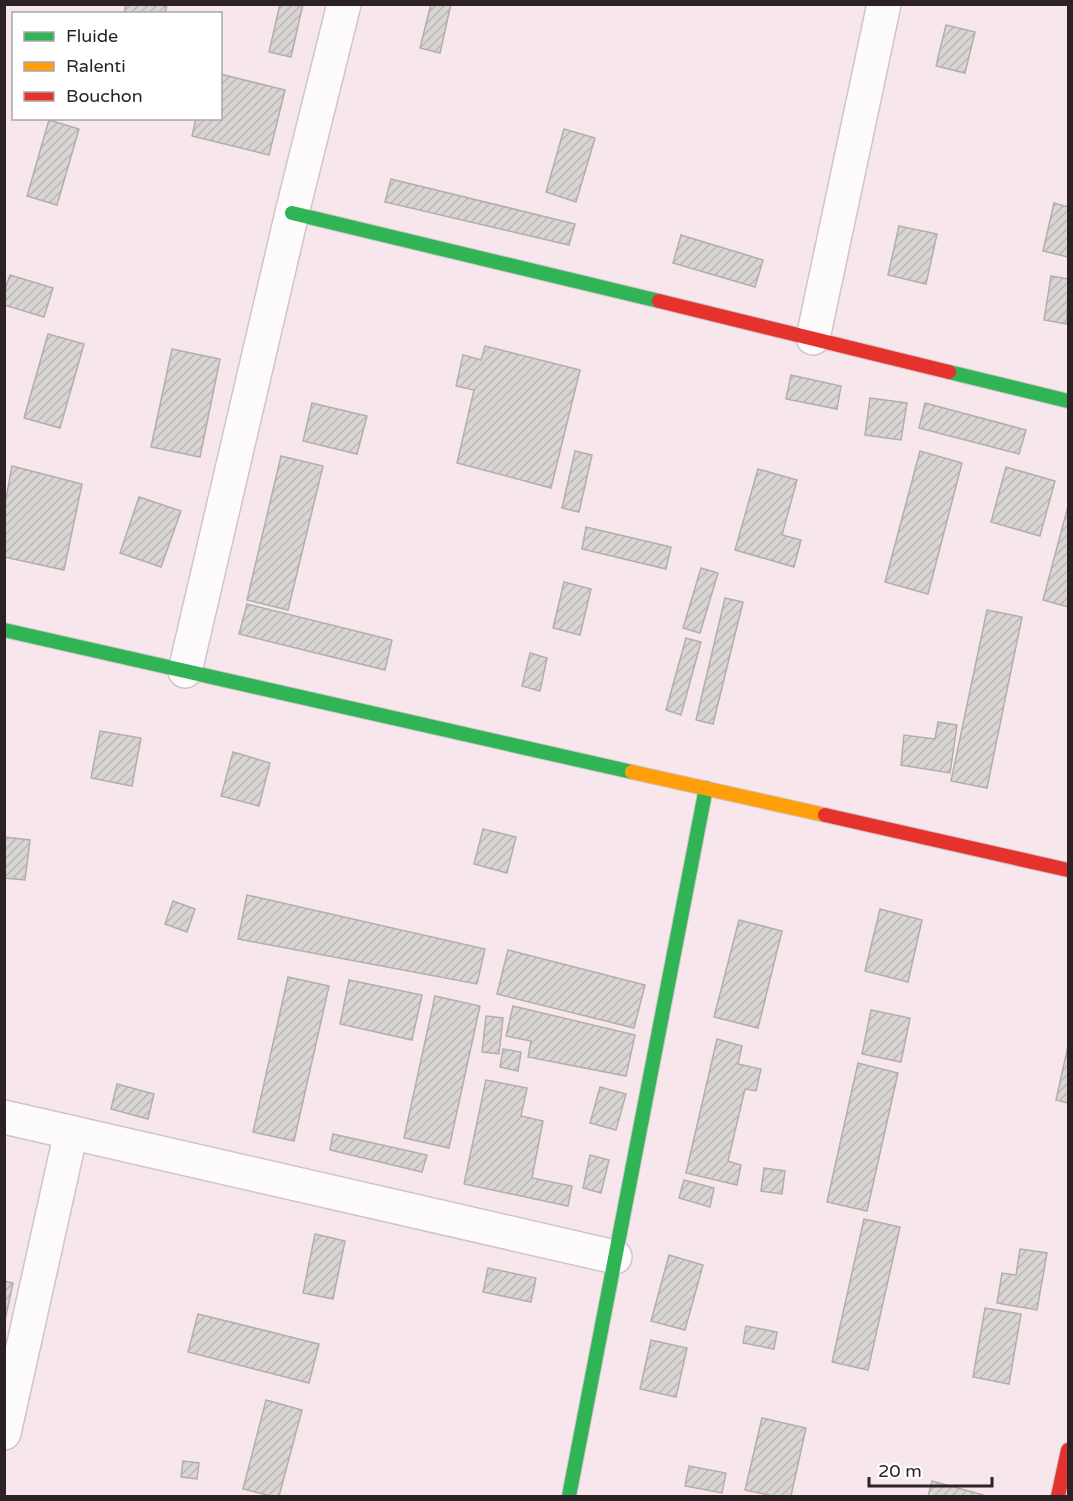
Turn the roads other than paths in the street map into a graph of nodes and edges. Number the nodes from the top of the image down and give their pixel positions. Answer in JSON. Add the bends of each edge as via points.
{"nodes":[{"id":1,"x":344,"y":4,"type":"edge"},
{"id":2,"x":884,"y":4,"type":"edge"},
{"id":3,"x":292,"y":213,"type":"junction"},
{"id":4,"x":813,"y":338,"type":"junction"},
{"id":5,"x":1068,"y":401,"type":"edge"},
{"id":6,"x":4,"y":630,"type":"edge"},
{"id":7,"x":185,"y":671,"type":"junction"},
{"id":8,"x":706,"y":788,"type":"junction"},
{"id":9,"x":1068,"y":870,"type":"edge"},
{"id":10,"x":4,"y":1117,"type":"edge"},
{"id":11,"x":70,"y":1132,"type":"junction"},
{"id":12,"x":615,"y":1257,"type":"junction"},
{"id":13,"x":4,"y":1433,"type":"edge"},
{"id":14,"x":1068,"y":1450,"type":"edge"},
{"id":15,"x":569,"y":1497,"type":"edge"},
{"id":16,"x":1058,"y":1497,"type":"edge"}],
"edges":[{"from":1,"to":3,"type":"street"},
{"from":2,"to":4,"type":"street"},
{"from":3,"to":4,"type":"street"},
{"from":3,"to":7,"type":"street"},
{"from":4,"to":5,"type":"street"},
{"from":6,"to":7,"type":"street"},
{"from":7,"to":8,"type":"street"},
{"from":8,"to":9,"type":"street"},
{"from":8,"to":12,"type":"street"},
{"from":10,"to":11,"type":"street"},
{"from":11,"to":12,"type":"street"},
{"from":11,"to":13,"type":"street"},
{"from":12,"to":15,"type":"street"},
{"from":14,"to":16,"type":"street"}]}
